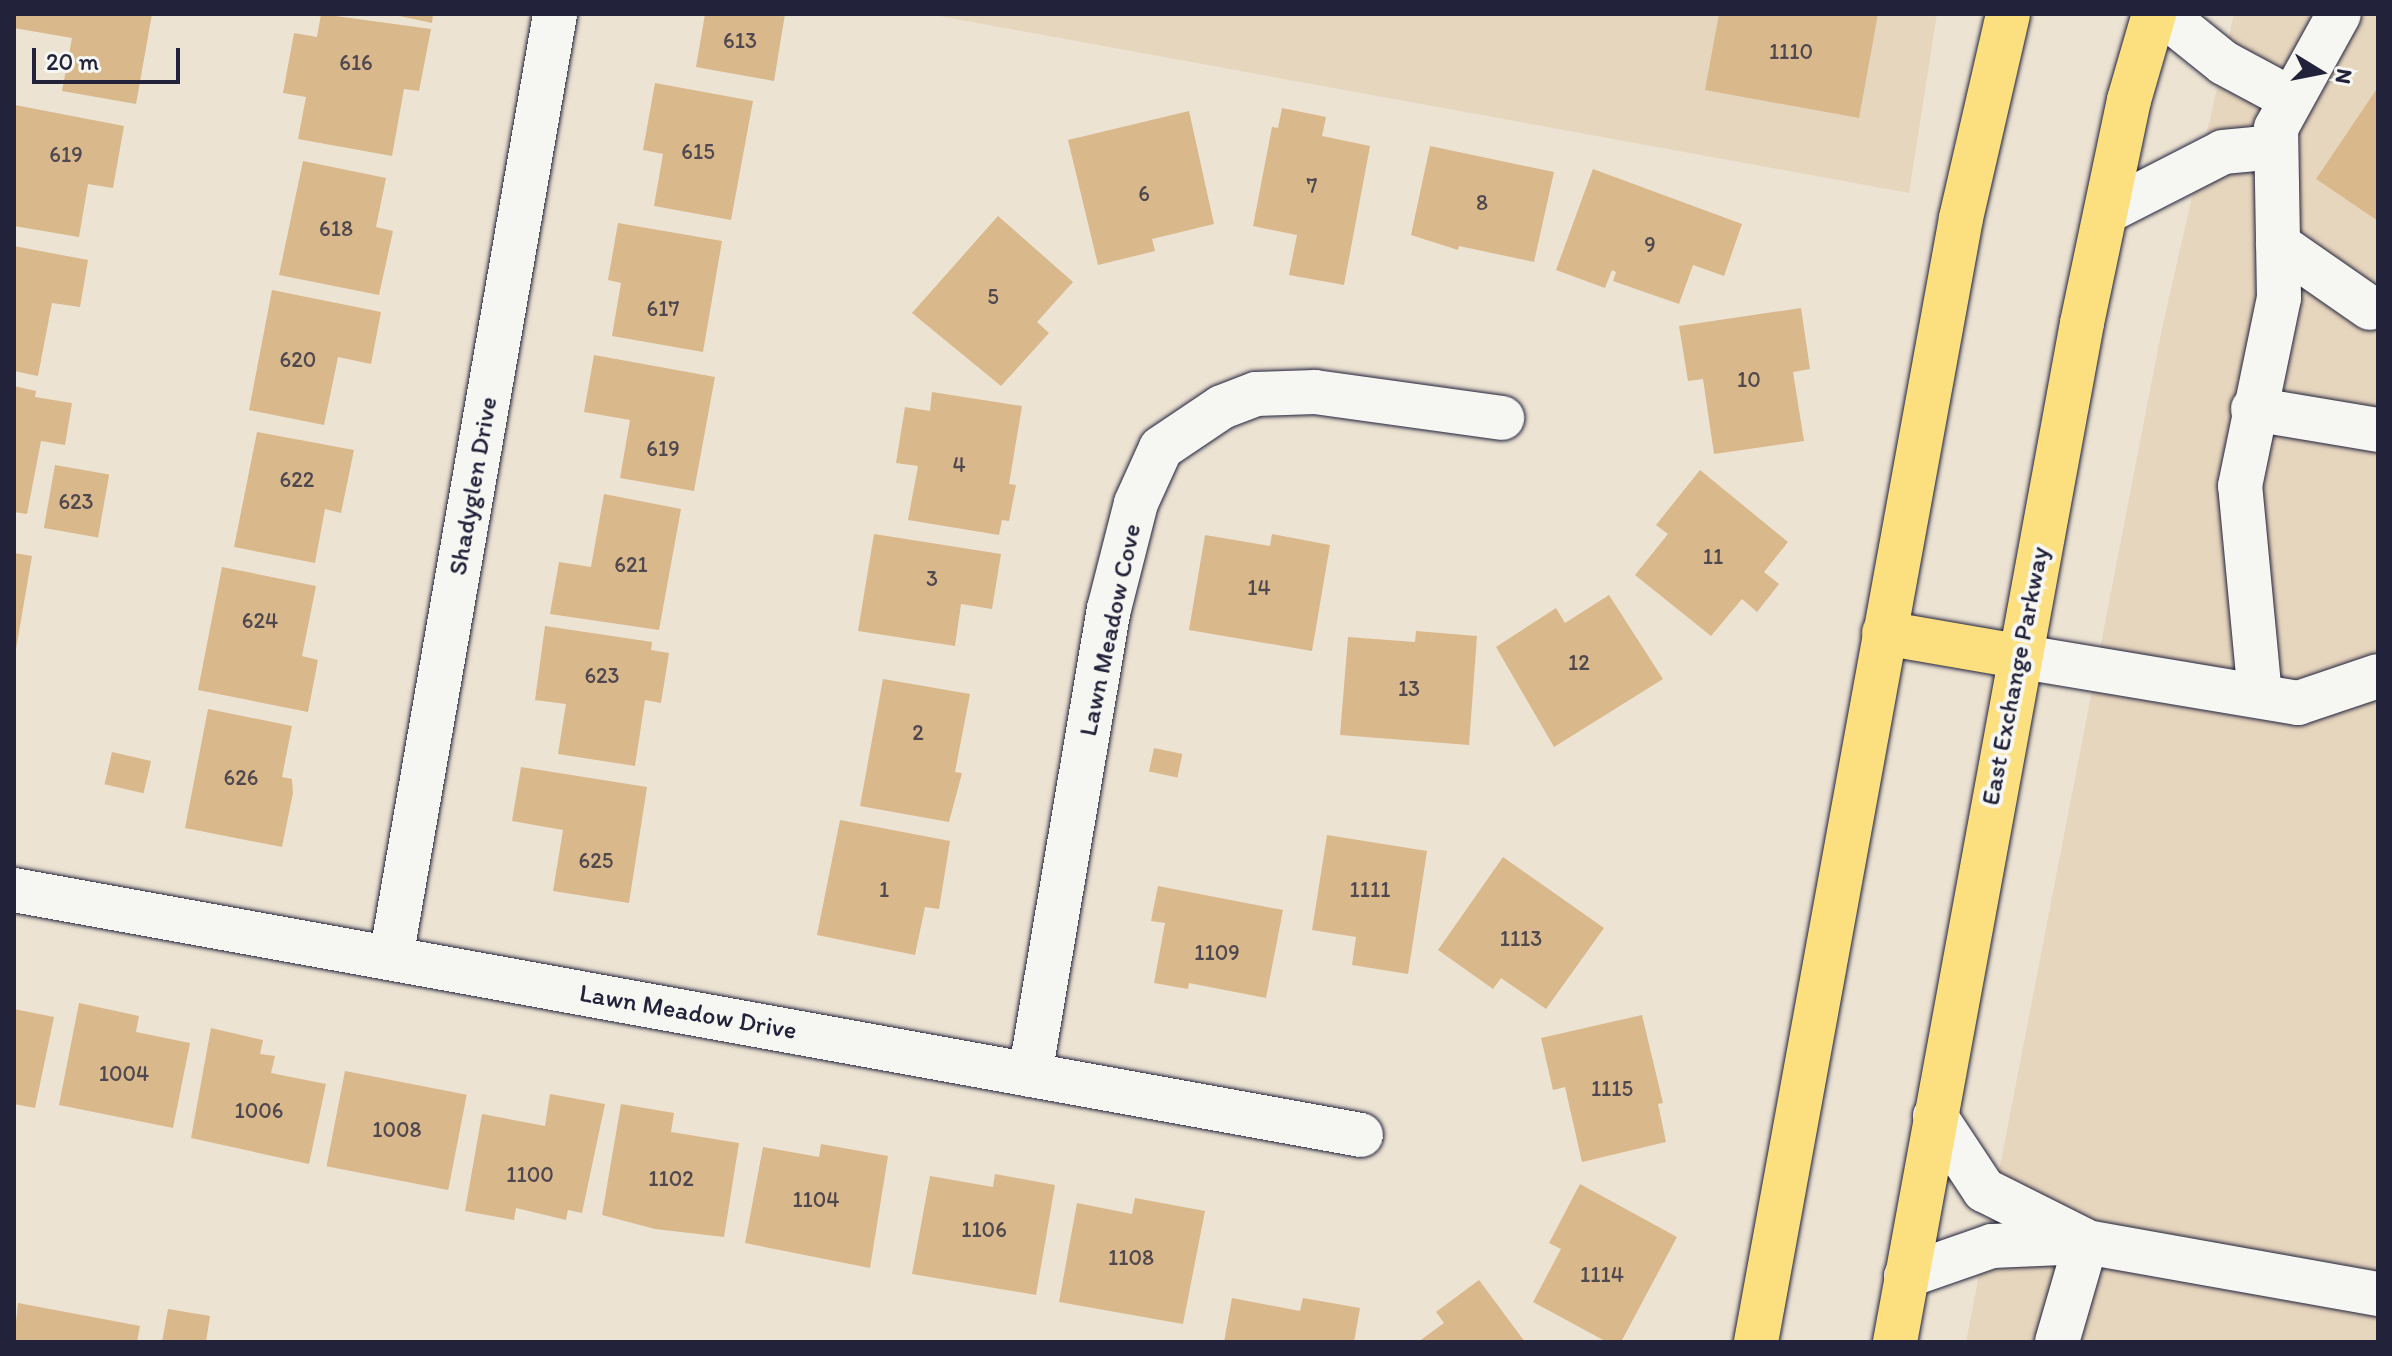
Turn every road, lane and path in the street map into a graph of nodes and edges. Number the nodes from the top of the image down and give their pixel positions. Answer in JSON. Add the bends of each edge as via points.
{"nodes":[{"id":1,"x":555,"y":14,"type":"edge"},
{"id":2,"x":2008,"y":14,"type":"edge"},
{"id":3,"x":2154,"y":14,"type":"edge"},
{"id":4,"x":2163,"y":14,"type":"edge"},
{"id":5,"x":2339,"y":14,"type":"edge"},
{"id":6,"x":2291,"y":99,"type":"junction"},
{"id":7,"x":2276,"y":147,"type":"junction"},
{"id":8,"x":2106,"y":212,"type":"junction"},
{"id":9,"x":2278,"y":244,"type":"junction"},
{"id":10,"x":2370,"y":308,"type":"dead end"},
{"id":11,"x":2253,"y":409,"type":"junction"},
{"id":12,"x":1502,"y":418,"type":"dead end"},
{"id":13,"x":2373,"y":422,"type":"edge"},
{"id":14,"x":1884,"y":633,"type":"junction"},
{"id":15,"x":2017,"y":656,"type":"junction"},
{"id":16,"x":2378,"y":676,"type":"edge"},
{"id":17,"x":2260,"y":696,"type":"junction"},
{"id":18,"x":14,"y":890,"type":"edge"},
{"id":19,"x":391,"y":958,"type":"junction"},
{"id":20,"x":1030,"y":1075,"type":"junction"},
{"id":21,"x":1935,"y":1116,"type":"junction"},
{"id":22,"x":1361,"y":1135,"type":"dead end"},
{"id":23,"x":2086,"y":1242,"type":"junction"},
{"id":24,"x":1906,"y":1276,"type":"junction"},
{"id":25,"x":2378,"y":1294,"type":"edge"},
{"id":26,"x":1756,"y":1342,"type":"edge"},
{"id":27,"x":1895,"y":1342,"type":"edge"},
{"id":28,"x":2057,"y":1342,"type":"edge"}],
"edges":[{"from":1,"to":19,"type":"street","name":"Shadyglen Drive"},
{"from":2,"to":14,"type":"main road","via":[[1961,218]]},
{"from":3,"to":8,"type":"main road","name":"East Exchange Parkway","via":[[2129,100]]},
{"from":4,"to":6,"type":"street","via":[[2224,63]]},
{"from":5,"to":6,"type":"street"},
{"from":6,"to":7,"type":"street","via":[[2276,128]]},
{"from":7,"to":8,"type":"street","via":[[2223,152]]},
{"from":7,"to":9,"type":"street"},
{"from":8,"to":15,"type":"main road","name":"East Exchange Parkway"},
{"from":9,"to":10,"type":"street"},
{"from":9,"to":11,"type":"street","via":[[2279,298]]},
{"from":11,"to":13,"type":"street"},
{"from":11,"to":17,"type":"street","via":[[2240,486]]},
{"from":12,"to":20,"type":"street","name":"Lawn Meadow Cove","via":[[1315,392],[1256,394],[1222,407],[1161,448],[1136,503],[1109,609]]},
{"from":14,"to":15,"type":"main road"},
{"from":14,"to":26,"type":"main road"},
{"from":15,"to":17,"type":"street"},
{"from":15,"to":21,"type":"main road","name":"East Exchange Parkway"},
{"from":16,"to":17,"type":"street","via":[[2298,703]]},
{"from":18,"to":19,"type":"street","name":"Lawn Meadow Drive"},
{"from":19,"to":20,"type":"street","name":"Lawn Meadow Drive"},
{"from":20,"to":22,"type":"street","name":"Lawn Meadow Drive"},
{"from":21,"to":23,"type":"street","via":[[1984,1190]]},
{"from":21,"to":24,"type":"main road","name":"East Exchange Parkway"},
{"from":23,"to":24,"type":"street","via":[[1992,1246]]},
{"from":23,"to":25,"type":"street"},
{"from":23,"to":28,"type":"street"},
{"from":24,"to":27,"type":"main road","name":"East Exchange Parkway"}]}
